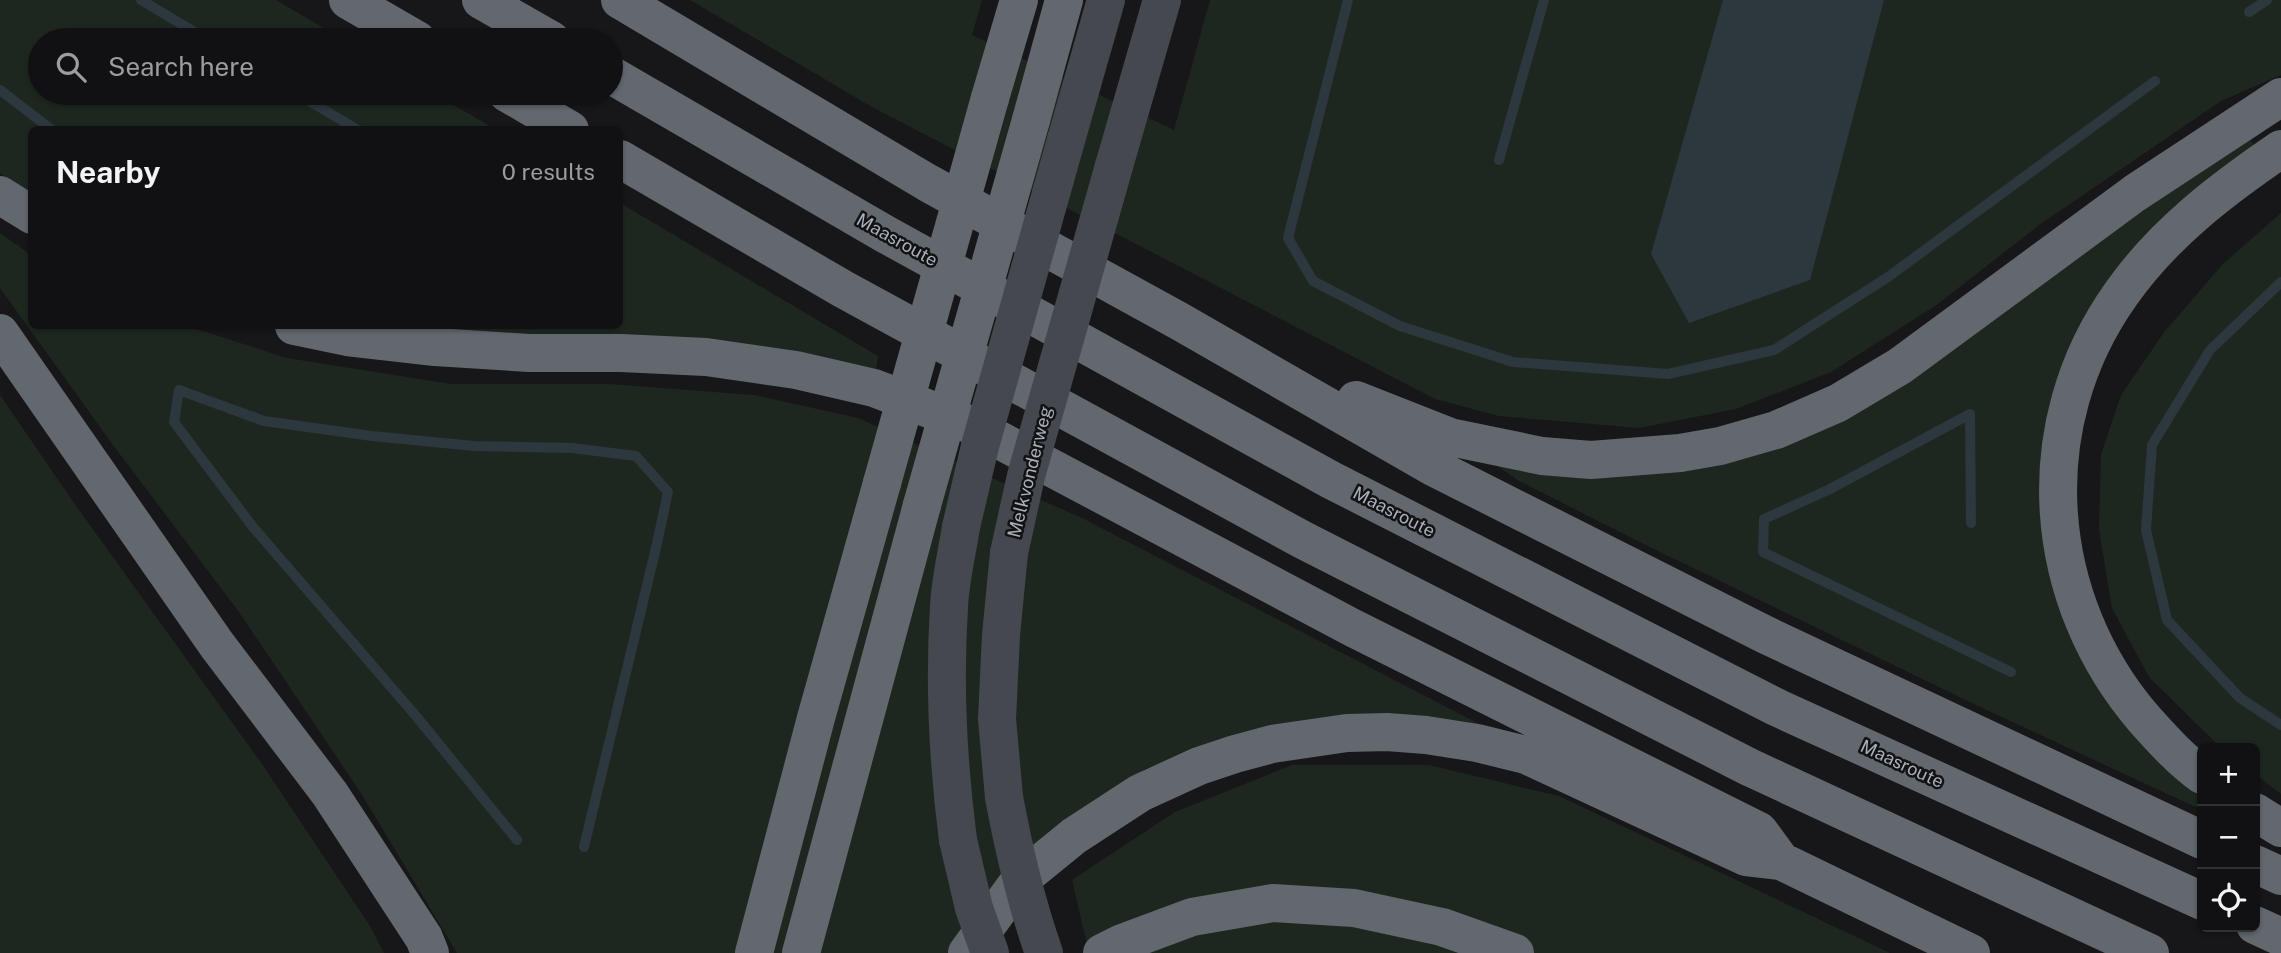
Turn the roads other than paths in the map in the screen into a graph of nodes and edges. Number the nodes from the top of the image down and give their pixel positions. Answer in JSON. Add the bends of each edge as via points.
{"nodes":[{"id":1,"x":348,"y":0,"type":"edge"},
{"id":2,"x":481,"y":0,"type":"edge"},
{"id":3,"x":620,"y":0,"type":"edge"},
{"id":4,"x":1019,"y":0,"type":"edge"},
{"id":5,"x":1064,"y":0,"type":"edge"},
{"id":6,"x":1106,"y":0,"type":"edge"},
{"id":7,"x":1162,"y":0,"type":"edge"},
{"id":8,"x":396,"y":28,"type":"edge"},
{"id":9,"x":530,"y":28,"type":"edge"},
{"id":10,"x":623,"y":82,"type":"edge"},
{"id":11,"x":2281,"y":97,"type":"edge"},
{"id":12,"x":527,"y":105,"type":"edge"},
{"id":13,"x":563,"y":126,"type":"edge"},
{"id":14,"x":2273,"y":157,"type":"edge"},
{"id":15,"x":623,"y":161,"type":"edge"},
{"id":16,"x":0,"y":195,"type":"edge"},
{"id":17,"x":28,"y":212,"type":"edge"},
{"id":18,"x":1179,"y":321,"type":"junction"},
{"id":19,"x":308,"y":329,"type":"edge"},
{"id":20,"x":0,"y":332,"type":"edge"},
{"id":21,"x":2197,"y":771,"type":"edge"},
{"id":22,"x":2260,"y":815,"type":"edge"},
{"id":23,"x":2281,"y":828,"type":"edge"},
{"id":24,"x":2197,"y":838,"type":"edge"},
{"id":25,"x":1781,"y":861,"type":"junction"},
{"id":26,"x":2260,"y":866,"type":"edge"},
{"id":27,"x":2281,"y":876,"type":"edge"},
{"id":28,"x":2197,"y":899,"type":"edge"},
{"id":29,"x":2260,"y":927,"type":"edge"},
{"id":30,"x":2281,"y":937,"type":"edge"},
{"id":31,"x":430,"y":953,"type":"edge"},
{"id":32,"x":754,"y":953,"type":"edge"},
{"id":33,"x":801,"y":953,"type":"edge"},
{"id":34,"x":967,"y":953,"type":"edge"},
{"id":35,"x":990,"y":953,"type":"edge"},
{"id":36,"x":1044,"y":953,"type":"edge"},
{"id":37,"x":1102,"y":953,"type":"edge"},
{"id":38,"x":1515,"y":953,"type":"edge"},
{"id":39,"x":1971,"y":953,"type":"edge"},
{"id":40,"x":2150,"y":953,"type":"edge"}],
"edges":[{"from":1,"to":8,"type":"highway"},
{"from":2,"to":9,"type":"highway"},
{"from":3,"to":18,"type":"highway","via":[[928,183]]},
{"from":4,"to":32,"type":"highway","bridge":true},
{"from":5,"to":33,"type":"highway","bridge":true},
{"from":6,"to":35,"type":"main road","bridge":true,"via":[[980,446],[949,605],[951,782],[958,840]]},
{"from":7,"to":36,"type":"main road","name":"Melkvonderweg","bridge":true,"via":[[1026,476],[1009,553],[997,719],[1004,797],[1018,868]]},
{"from":10,"to":28,"type":"highway","name":"Maasroute","via":[[885,234],[1344,486],[1778,708]]},
{"from":11,"to":18,"type":"highway","via":[[2135,193],[1900,366],[1838,403],[1776,430],[1720,446],[1591,460],[1542,456],[1450,437],[1318,386]]},
{"from":12,"to":13,"type":"highway"},
{"from":14,"to":21,"type":"highway","via":[[2213,197],[2143,265],[2101,324],[2079,375],[2061,442],[2058,513],[2066,569],[2091,640],[2126,697],[2166,744]]},
{"from":15,"to":40,"type":"highway","via":[[843,289],[1303,540],[1749,767]]},
{"from":16,"to":17,"type":"highway"},
{"from":18,"to":24,"type":"highway","via":[[1445,473],[1778,641]]},
{"from":19,"to":25,"type":"highway","via":[[435,347],[706,357],[796,370],[874,388],[971,425],[1353,628],[1759,831]]},
{"from":20,"to":31,"type":"highway","via":[[217,645],[330,794]]},
{"from":22,"to":23,"type":"highway"},
{"from":25,"to":34,"type":"highway","via":[[1746,856],[1527,755],[1426,735],[1347,733],[1272,744],[1199,766],[1140,793],[1074,836],[1020,880]]},
{"from":25,"to":39,"type":"highway"},
{"from":26,"to":27,"type":"highway"},
{"from":29,"to":30,"type":"highway"},
{"from":37,"to":38,"type":"highway","via":[[1192,917],[1273,903],[1354,908],[1442,927]]}]}
